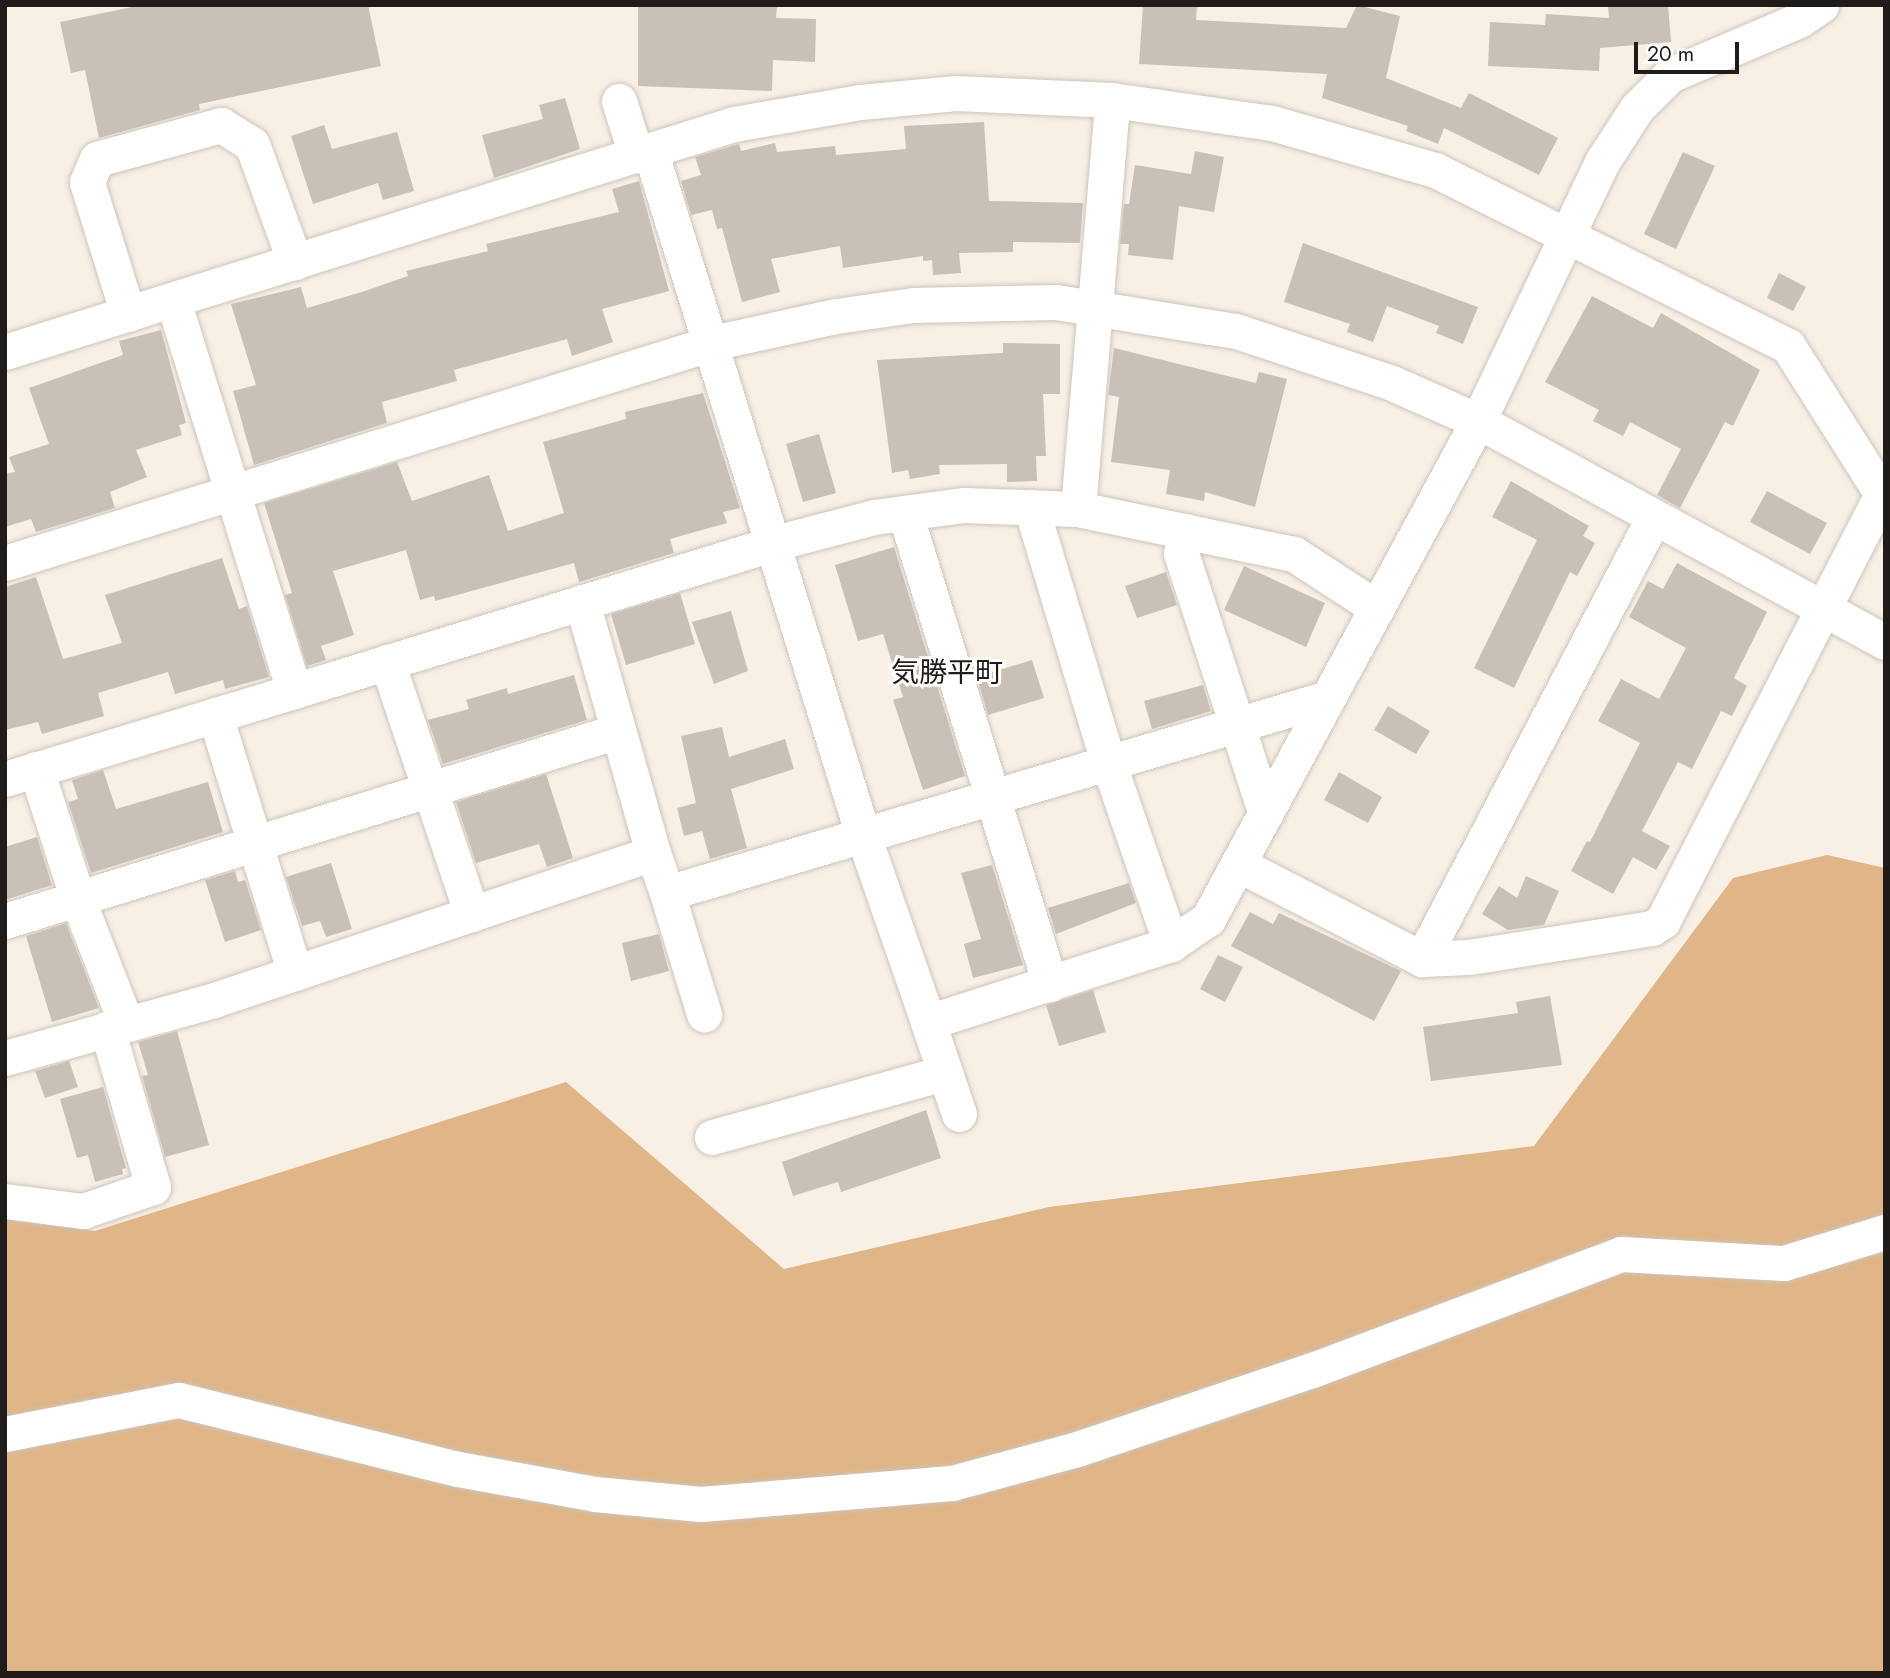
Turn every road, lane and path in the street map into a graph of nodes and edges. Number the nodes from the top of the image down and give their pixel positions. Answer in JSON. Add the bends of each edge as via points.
{"nodes":[{"id":1,"x":1821,"y":5,"type":"edge"},
{"id":2,"x":1112,"y":100,"type":"junction"},
{"id":3,"x":619,"y":101,"type":"dead end"},
{"id":4,"x":643,"y":153,"type":"junction"},
{"id":5,"x":1567,"y":232,"type":"junction"},
{"id":6,"x":295,"y":262,"type":"junction"},
{"id":7,"x":173,"y":300,"type":"junction"},
{"id":8,"x":1095,"y":307,"type":"junction"},
{"id":9,"x":128,"y":314,"type":"junction"},
{"id":10,"x":712,"y":344,"type":"junction"},
{"id":11,"x":5,"y":352,"type":"edge"},
{"id":12,"x":1478,"y":421,"type":"junction"},
{"id":13,"x":234,"y":495,"type":"junction"},
{"id":14,"x":1031,"y":508,"type":"junction"},
{"id":15,"x":1078,"y":509,"type":"junction"},
{"id":16,"x":905,"y":513,"type":"junction"},
{"id":17,"x":1654,"y":518,"type":"junction"},
{"id":18,"x":1186,"y":531,"type":"junction"},
{"id":19,"x":775,"y":543,"type":"junction"},
{"id":20,"x":5,"y":564,"type":"edge"},
{"id":21,"x":582,"y":602,"type":"junction"},
{"id":22,"x":1377,"y":608,"type":"junction"},
{"id":23,"x":1820,"y":608,"type":"junction"},
{"id":24,"x":1885,"y":642,"type":"edge"},
{"id":25,"x":387,"y":662,"type":"junction"},
{"id":26,"x":294,"y":691,"type":"junction"},
{"id":27,"x":1328,"y":698,"type":"junction"},
{"id":28,"x":215,"y":715,"type":"junction"},
{"id":29,"x":1237,"y":724,"type":"junction"},
{"id":30,"x":618,"y":731,"type":"junction"},
{"id":31,"x":1108,"y":762,"type":"junction"},
{"id":32,"x":21,"y":774,"type":"edge"},
{"id":33,"x":431,"y":788,"type":"junction"},
{"id":34,"x":992,"y":795,"type":"junction"},
{"id":35,"x":1266,"y":814,"type":"junction"},
{"id":36,"x":862,"y":832,"type":"junction"},
{"id":37,"x":253,"y":843,"type":"junction"},
{"id":38,"x":653,"y":853,"type":"junction"},
{"id":39,"x":1240,"y":864,"type":"junction"},
{"id":40,"x":667,"y":893,"type":"junction"},
{"id":41,"x":78,"y":900,"type":"junction"},
{"id":42,"x":472,"y":914,"type":"junction"},
{"id":43,"x":5,"y":921,"type":"edge"},
{"id":44,"x":1171,"y":944,"type":"junction"},
{"id":45,"x":1422,"y":959,"type":"junction"},
{"id":46,"x":295,"y":973,"type":"junction"},
{"id":47,"x":1050,"y":984,"type":"junction"},
{"id":48,"x":704,"y":1014,"type":"dead end"},
{"id":49,"x":928,"y":1022,"type":"junction"},
{"id":50,"x":117,"y":1026,"type":"junction"},
{"id":51,"x":5,"y":1058,"type":"edge"},
{"id":52,"x":946,"y":1073,"type":"junction"},
{"id":53,"x":960,"y":1114,"type":"dead end"},
{"id":54,"x":712,"y":1137,"type":"dead end"},
{"id":55,"x":5,"y":1201,"type":"edge"},
{"id":56,"x":1885,"y":1232,"type":"edge"},
{"id":57,"x":5,"y":1434,"type":"edge"}],
"edges":[{"from":1,"to":5,"type":"street","via":[[1799,20],[1670,75],[1652,90],[1602,162]]},
{"from":2,"to":4,"type":"street","via":[[956,93],[860,102],[734,124]]},
{"from":2,"to":5,"type":"street","via":[[1272,123],[1410,162]]},
{"from":2,"to":8,"type":"street"},
{"from":3,"to":4,"type":"street"},
{"from":4,"to":6,"type":"street"},
{"from":4,"to":10,"type":"street"},
{"from":5,"to":12,"type":"street"},
{"from":5,"to":23,"type":"street","via":[[1788,346],[1882,494]]},
{"from":6,"to":7,"type":"street"},
{"from":6,"to":9,"type":"street","via":[[251,144],[221,125],[97,159],[86,181]]},
{"from":7,"to":9,"type":"street"},
{"from":7,"to":13,"type":"street"},
{"from":8,"to":10,"type":"street","via":[[998,301],[913,305],[836,316]]},
{"from":8,"to":12,"type":"street","via":[[1236,331],[1357,370]]},
{"from":8,"to":15,"type":"street"},
{"from":9,"to":11,"type":"street"},
{"from":10,"to":13,"type":"street"},
{"from":10,"to":19,"type":"street"},
{"from":12,"to":17,"type":"street"},
{"from":12,"to":22,"type":"street"},
{"from":13,"to":20,"type":"street"},
{"from":13,"to":26,"type":"street"},
{"from":14,"to":15,"type":"street"},
{"from":14,"to":16,"type":"street","via":[[964,505]]},
{"from":14,"to":31,"type":"street"},
{"from":15,"to":18,"type":"street"},
{"from":16,"to":19,"type":"street"},
{"from":16,"to":34,"type":"street"},
{"from":17,"to":23,"type":"street"},
{"from":17,"to":45,"type":"street"},
{"from":18,"to":22,"type":"street","via":[[1294,554]]},
{"from":18,"to":29,"type":"street","via":[[1181,552]]},
{"from":19,"to":21,"type":"street"},
{"from":19,"to":36,"type":"street"},
{"from":21,"to":25,"type":"street"},
{"from":21,"to":30,"type":"street"},
{"from":22,"to":27,"type":"street"},
{"from":23,"to":24,"type":"street"},
{"from":23,"to":45,"type":"street","via":[[1663,921],[1652,928],[1468,957]]},
{"from":25,"to":26,"type":"street"},
{"from":25,"to":33,"type":"street"},
{"from":26,"to":28,"type":"street"},
{"from":27,"to":29,"type":"street"},
{"from":27,"to":35,"type":"street"},
{"from":28,"to":32,"type":"street"},
{"from":28,"to":37,"type":"street"},
{"from":29,"to":31,"type":"street"},
{"from":29,"to":35,"type":"street"},
{"from":30,"to":33,"type":"street"},
{"from":30,"to":38,"type":"street"},
{"from":31,"to":34,"type":"street"},
{"from":31,"to":44,"type":"street"},
{"from":32,"to":41,"type":"street"},
{"from":33,"to":37,"type":"street"},
{"from":33,"to":42,"type":"street"},
{"from":34,"to":36,"type":"street"},
{"from":34,"to":47,"type":"street"},
{"from":35,"to":39,"type":"street"},
{"from":36,"to":40,"type":"street"},
{"from":36,"to":49,"type":"street"},
{"from":37,"to":41,"type":"street"},
{"from":37,"to":46,"type":"street"},
{"from":38,"to":40,"type":"street"},
{"from":38,"to":42,"type":"street"},
{"from":39,"to":44,"type":"street","via":[[1208,919]]},
{"from":39,"to":45,"type":"street"},
{"from":40,"to":48,"type":"street"},
{"from":41,"to":43,"type":"street"},
{"from":41,"to":50,"type":"street"},
{"from":42,"to":46,"type":"street"},
{"from":44,"to":47,"type":"street"},
{"from":46,"to":50,"type":"street"},
{"from":47,"to":49,"type":"street"},
{"from":49,"to":52,"type":"street"},
{"from":50,"to":51,"type":"street"},
{"from":50,"to":55,"type":"street","via":[[153,1187],[83,1211]]},
{"from":52,"to":53,"type":"street"},
{"from":52,"to":54,"type":"street"},
{"from":56,"to":57,"type":"street","via":[[1784,1263],[1621,1254],[1315,1369],[1077,1449],[952,1483],[701,1504],[595,1494],[458,1469],[179,1400]]}]}
